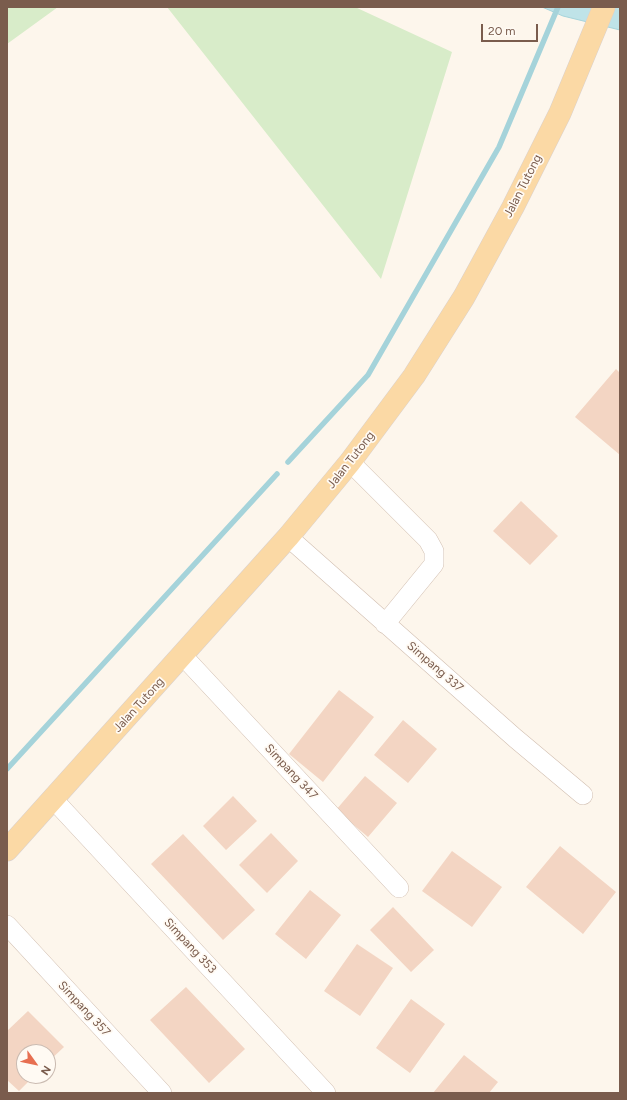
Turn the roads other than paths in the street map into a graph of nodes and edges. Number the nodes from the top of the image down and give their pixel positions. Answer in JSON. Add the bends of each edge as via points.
{"nodes":[{"id":1,"x":604,"y":7,"type":"edge"},
{"id":2,"x":350,"y":462,"type":"junction"},
{"id":3,"x":288,"y":537,"type":"junction"},
{"id":4,"x":385,"y":624,"type":"junction"},
{"id":5,"x":183,"y":656,"type":"junction"},
{"id":6,"x":583,"y":795,"type":"dead end"},
{"id":7,"x":53,"y":799,"type":"junction"},
{"id":8,"x":7,"y":850,"type":"edge"},
{"id":9,"x":399,"y":888,"type":"dead end"},
{"id":10,"x":7,"y":925,"type":"edge"},
{"id":11,"x":162,"y":1093,"type":"edge"},
{"id":12,"x":326,"y":1093,"type":"edge"}],
"edges":[{"from":1,"to":2,"type":"main road","name":"Jalan Tutong","via":[[560,113],[464,297],[414,376]]},
{"from":2,"to":3,"type":"main road","name":"Jalan Tutong"},
{"from":2,"to":4,"type":"street","via":[[428,540],[434,551],[434,564]]},
{"from":3,"to":4,"type":"street","name":"Simpang 337"},
{"from":3,"to":5,"type":"main road","name":"Jalan Tutong"},
{"from":4,"to":6,"type":"street","name":"Simpang 337"},
{"from":5,"to":7,"type":"main road","name":"Jalan Tutong"},
{"from":5,"to":9,"type":"street","name":"Simpang 347"},
{"from":7,"to":8,"type":"main road","name":"Jalan Tutong"},
{"from":7,"to":12,"type":"street","name":"Simpang 353"},
{"from":10,"to":11,"type":"street","name":"Simpang 357"}]}
